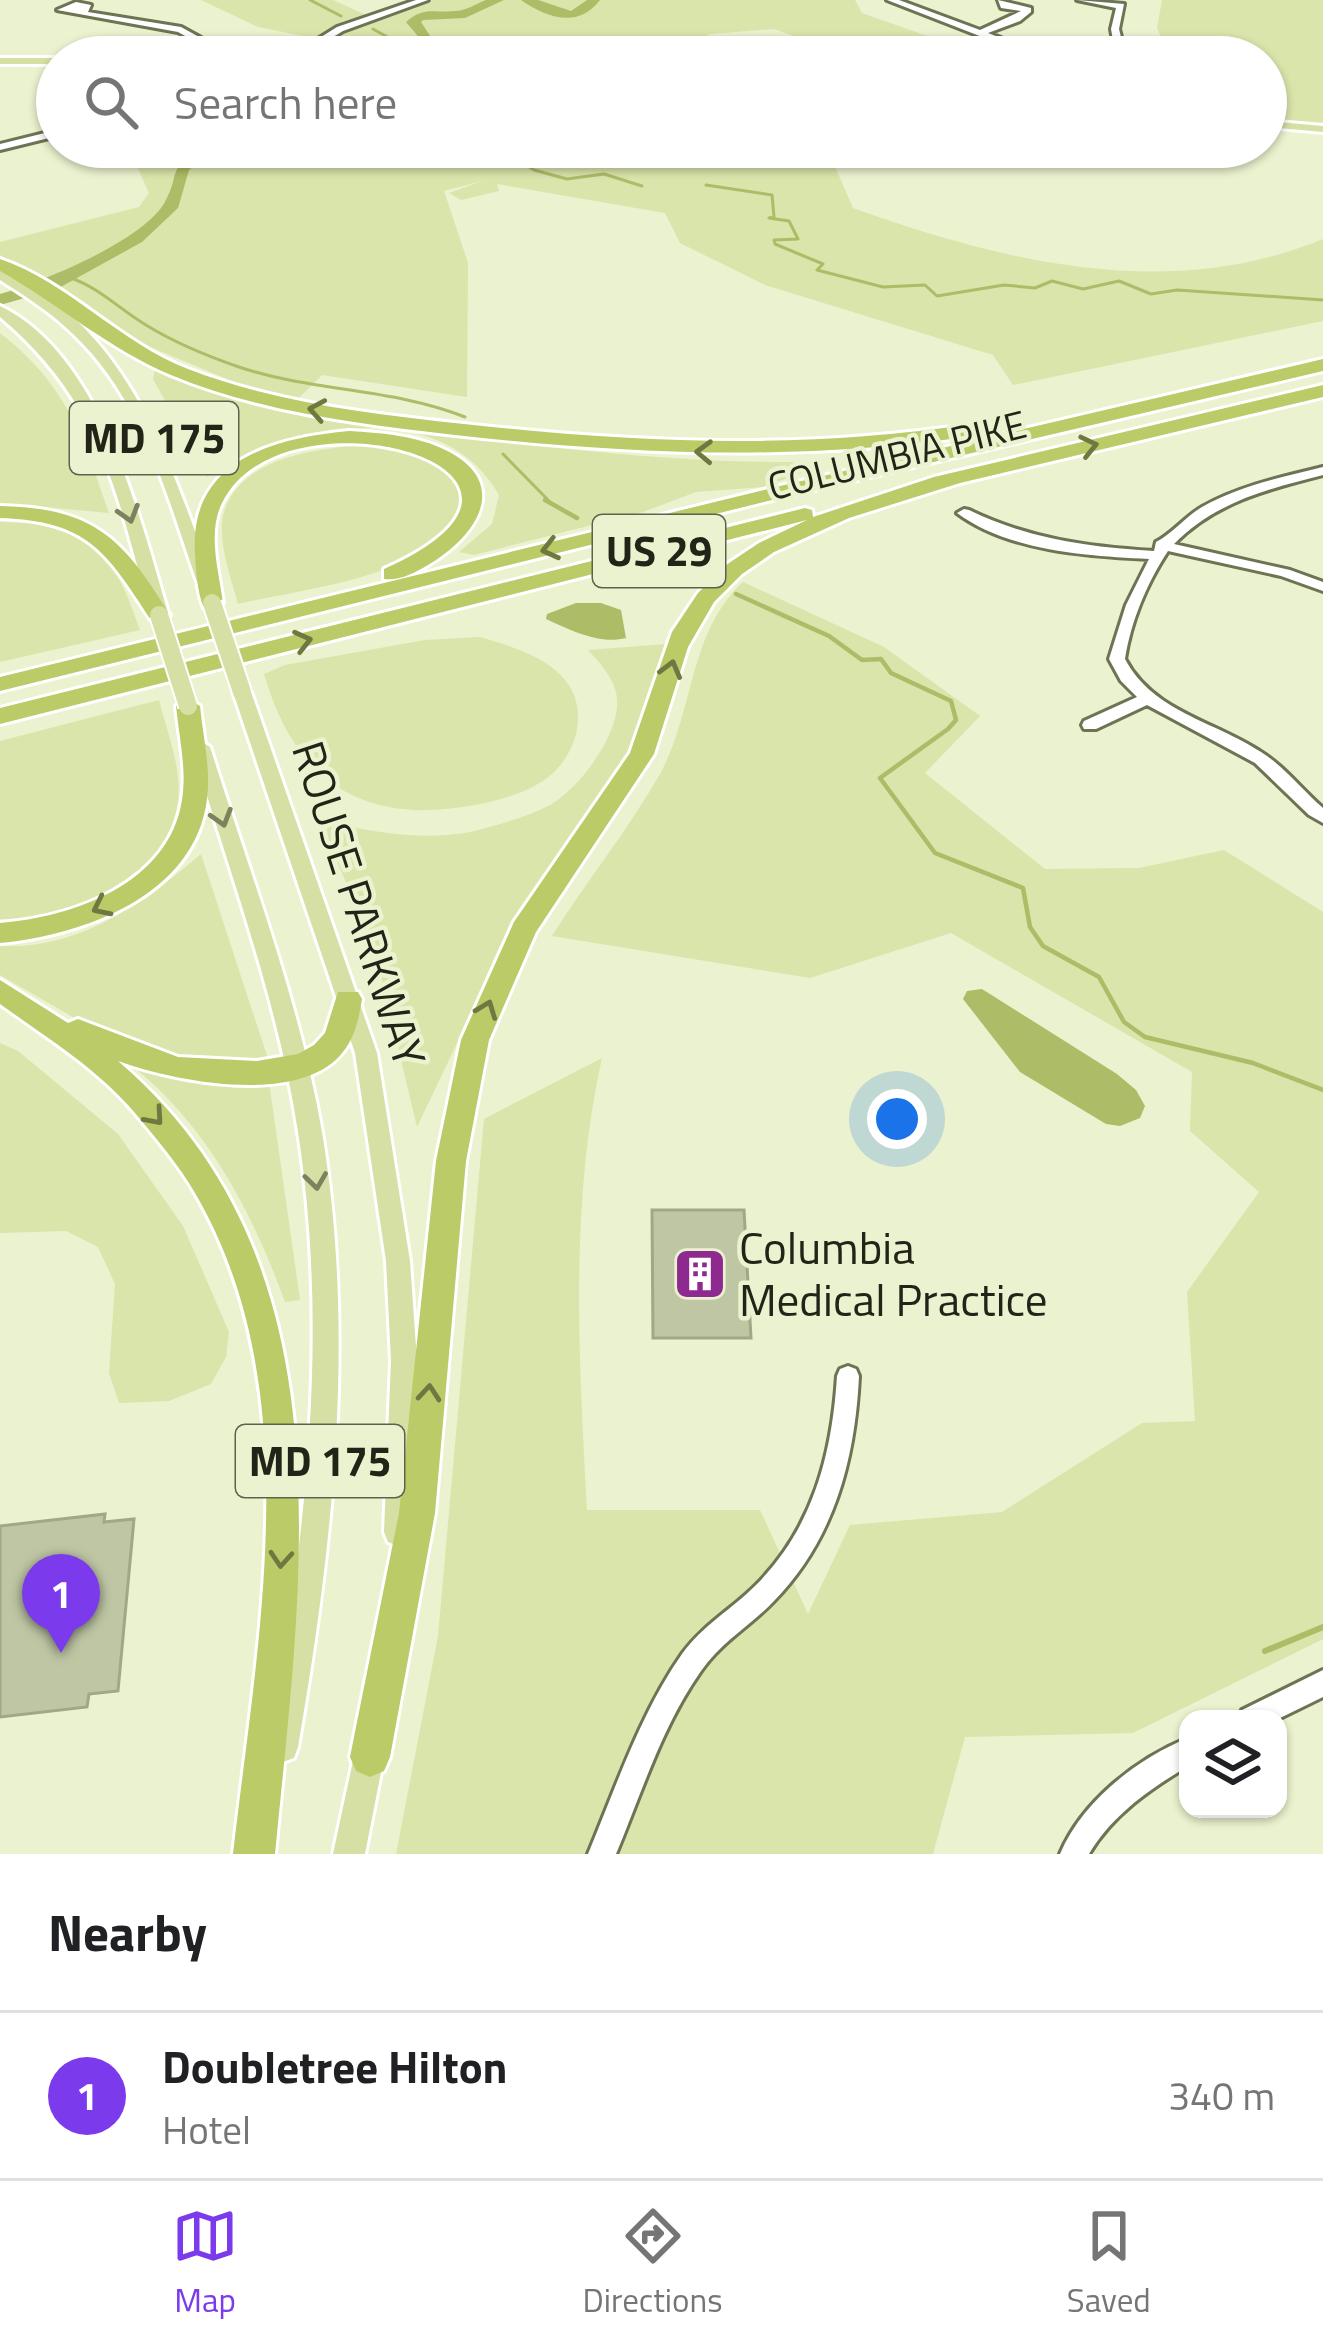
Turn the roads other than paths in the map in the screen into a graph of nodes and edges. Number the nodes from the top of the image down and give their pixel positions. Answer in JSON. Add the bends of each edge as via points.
{"nodes":[{"id":1,"x":392,"y":0,"type":"edge"},
{"id":2,"x":424,"y":0,"type":"edge"},
{"id":3,"x":891,"y":0,"type":"edge"},
{"id":4,"x":1002,"y":0,"type":"edge"},
{"id":5,"x":1012,"y":0,"type":"edge"},
{"id":6,"x":1081,"y":0,"type":"edge"},
{"id":7,"x":1118,"y":3,"type":"edge"},
{"id":8,"x":406,"y":7,"type":"junction"},
{"id":9,"x":1028,"y":10,"type":"junction"},
{"id":10,"x":82,"y":12,"type":"dead end"},
{"id":11,"x":981,"y":33,"type":"junction"},
{"id":12,"x":191,"y":36,"type":"edge"},
{"id":13,"x":328,"y":36,"type":"edge"},
{"id":14,"x":986,"y":36,"type":"edge"},
{"id":15,"x":1116,"y":36,"type":"edge"},
{"id":16,"x":0,"y":61,"type":"edge"},
{"id":17,"x":36,"y":61,"type":"edge"},
{"id":18,"x":1287,"y":126,"type":"edge"},
{"id":19,"x":1323,"y":129,"type":"edge"},
{"id":20,"x":36,"y":138,"type":"edge"},
{"id":21,"x":0,"y":147,"type":"edge"},
{"id":22,"x":0,"y":264,"type":"edge"},
{"id":23,"x":12,"y":277,"type":"edge"},
{"id":24,"x":53,"y":300,"type":"junction"},
{"id":25,"x":2,"y":311,"type":"edge"},
{"id":26,"x":1323,"y":365,"type":"edge"},
{"id":27,"x":1323,"y":391,"type":"edge"},
{"id":28,"x":1195,"y":395,"type":"junction"},
{"id":29,"x":1323,"y":471,"type":"edge"},
{"id":30,"x":958,"y":477,"type":"junction"},
{"id":31,"x":0,"y":512,"type":"edge"},
{"id":32,"x":964,"y":513,"type":"dead end"},
{"id":33,"x":1158,"y":550,"type":"junction"},
{"id":34,"x":1323,"y":587,"type":"edge"},
{"id":35,"x":212,"y":603,"type":"junction"},
{"id":36,"x":160,"y":615,"type":"junction"},
{"id":37,"x":199,"y":636,"type":"junction"},
{"id":38,"x":140,"y":650,"type":"junction"},
{"id":39,"x":0,"y":670,"type":"edge"},
{"id":40,"x":148,"y":680,"type":"junction"},
{"id":41,"x":0,"y":684,"type":"edge"},
{"id":42,"x":1148,"y":698,"type":"junction"},
{"id":43,"x":188,"y":706,"type":"junction"},
{"id":44,"x":0,"y":716,"type":"edge"},
{"id":45,"x":1090,"y":725,"type":"dead end"},
{"id":46,"x":0,"y":729,"type":"edge"},
{"id":47,"x":1323,"y":817,"type":"edge"},
{"id":48,"x":0,"y":933,"type":"edge"},
{"id":49,"x":0,"y":989,"type":"edge"},
{"id":50,"x":348,"y":999,"type":"junction"},
{"id":51,"x":295,"y":1066,"type":"junction"},
{"id":52,"x":848,"y":1376,"type":"dead end"},
{"id":53,"x":1323,"y":1683,"type":"edge"},
{"id":54,"x":1269,"y":1710,"type":"edge"},
{"id":55,"x":1179,"y":1755,"type":"edge"},
{"id":56,"x":370,"y":1757,"type":"junction"},
{"id":57,"x":258,"y":1854,"type":"edge"},
{"id":58,"x":349,"y":1854,"type":"edge"},
{"id":59,"x":602,"y":1854,"type":"edge"},
{"id":60,"x":1074,"y":1854,"type":"edge"}],
"edges":[{"from":1,"to":8,"type":"street"},
{"from":2,"to":8,"type":"street"},
{"from":3,"to":11,"type":"street"},
{"from":4,"to":9,"type":"street"},
{"from":5,"to":9,"type":"street","via":[[1031,2]]},
{"from":6,"to":7,"type":"street"},
{"from":7,"to":15,"type":"street"},
{"from":8,"to":13,"type":"street"},
{"from":9,"to":11,"type":"street"},
{"from":10,"to":12,"type":"street"},
{"from":11,"to":14,"type":"street"},
{"from":16,"to":17,"type":"main road"},
{"from":18,"to":19,"type":"main road"},
{"from":20,"to":21,"type":"street"},
{"from":22,"to":23,"type":"highway"},
{"from":23,"to":24,"type":"highway"},
{"from":28,"to":24,"type":"highway","one_way":true,"via":[[823,451],[584,443],[345,415],[242,394],[141,355]]},
{"from":24,"to":35,"type":"main road","name":"ROUSE PARKWAY","number":"MD 175","via":[[145,416]]},
{"from":25,"to":36,"type":"main road","number":"MD 175","one_way":true,"via":[[58,361],[90,404]]},
{"from":26,"to":28,"type":"highway","name":"COLUMBIA PIKE","number":"US 29"},
{"from":30,"to":27,"type":"highway","name":"COLUMBIA PIKE","number":"US 29","one_way":true},
{"from":28,"to":37,"type":"highway","name":"COLUMBIA PIKE","number":"US 29","one_way":true},
{"from":29,"to":33,"type":"street","via":[[1219,504]]},
{"from":40,"to":30,"type":"highway","name":"COLUMBIA PIKE","number":"US 29","one_way":true},
{"from":56,"to":30,"type":"highway","one_way":true,"via":[[417,1513],[457,1125],[475,1040],[503,968],[642,754],[682,634],[712,590],[789,535]]},
{"from":31,"to":36,"type":"highway","via":[[63,517],[94,530],[121,552]]},
{"from":32,"to":33,"type":"street","via":[[1059,548]]},
{"from":33,"to":34,"type":"street"},
{"from":33,"to":42,"type":"street","via":[[1117,659]]},
{"from":35,"to":37,"type":"highway","via":[[208,512],[226,481],[262,457],[316,440],[395,440],[440,455],[468,481],[466,524],[436,553]]},
{"from":35,"to":50,"type":"main road","name":"ROUSE PARKWAY","number":"MD 175","bridge":true},
{"from":36,"to":43,"type":"main road","number":"MD 175","bridge":true},
{"from":37,"to":38,"type":"highway","name":"COLUMBIA PIKE","number":"US 29"},
{"from":38,"to":39,"type":"highway"},
{"from":38,"to":41,"type":"highway","name":"COLUMBIA PIKE","number":"US 29"},
{"from":40,"to":44,"type":"highway","name":"COLUMBIA PIKE","number":"US 29"},
{"from":40,"to":46,"type":"highway"},
{"from":42,"to":45,"type":"street"},
{"from":42,"to":47,"type":"street","via":[[1247,750]]},
{"from":43,"to":48,"type":"highway","one_way":true,"via":[[195,803],[168,859],[93,912]]},
{"from":43,"to":51,"type":"main road","number":"MD 175","one_way":true},
{"from":49,"to":51,"type":"highway","via":[[109,1046],[183,1072],[221,1076]]},
{"from":49,"to":57,"type":"highway","one_way":true,"via":[[108,1069],[175,1138],[230,1228],[262,1316],[285,1492]]},
{"from":50,"to":51,"type":"highway","via":[[336,1042]]},
{"from":50,"to":56,"type":"main road","name":"ROUSE PARKWAY","number":"MD 175","via":[[389,1181],[404,1361],[400,1512]]},
{"from":51,"to":57,"type":"main road","number":"MD 175","one_way":true,"via":[[319,1202],[326,1376],[304,1618]]},
{"from":52,"to":59,"type":"street","via":[[840,1460],[820,1515],[788,1567],[710,1639],[684,1676]]},
{"from":53,"to":54,"type":"street"},
{"from":55,"to":60,"type":"street","via":[[1108,1809]]},
{"from":56,"to":58,"type":"main road","name":"ROUSE PARKWAY","number":"MD 175"}]}
